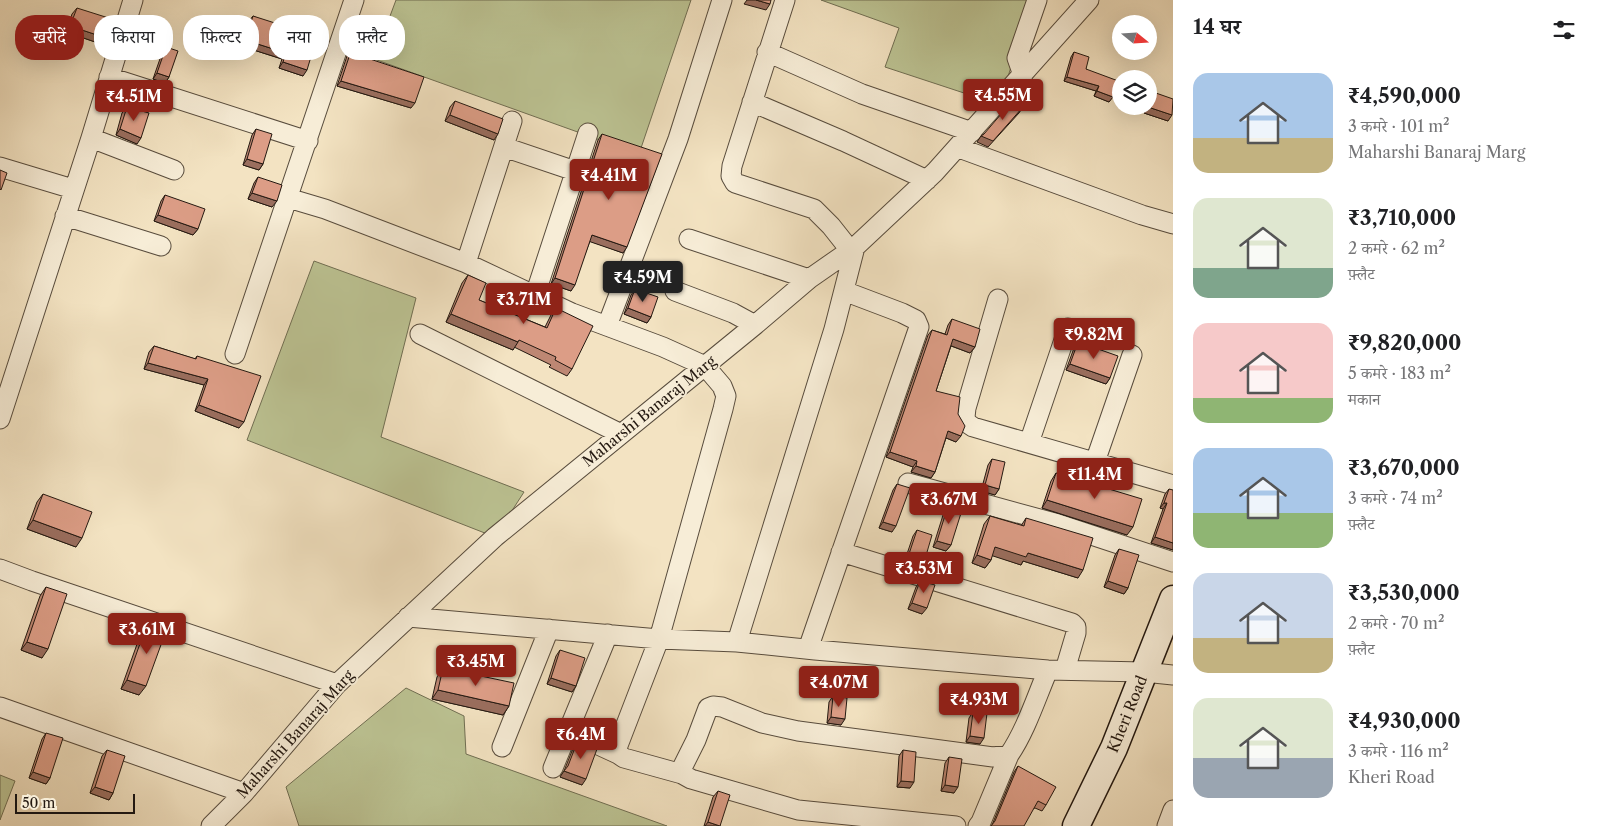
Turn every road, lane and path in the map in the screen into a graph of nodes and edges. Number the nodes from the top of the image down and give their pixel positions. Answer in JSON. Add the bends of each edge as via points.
{"nodes":[{"id":1,"x":133,"y":0,"type":"edge"},
{"id":2,"x":354,"y":0,"type":"edge"},
{"id":3,"x":722,"y":0,"type":"edge"},
{"id":4,"x":785,"y":0,"type":"edge"},
{"id":5,"x":1037,"y":0,"type":"edge"},
{"id":6,"x":1089,"y":0,"type":"edge"},
{"id":7,"x":767,"y":52,"type":"junction"},
{"id":8,"x":1023,"y":75,"type":"junction"},
{"id":9,"x":109,"y":77,"type":"junction"},
{"id":10,"x":752,"y":102,"type":"junction"},
{"id":11,"x":512,"y":122,"type":"dead end"},
{"id":12,"x":588,"y":132,"type":"dead end"},
{"id":13,"x":972,"y":132,"type":"junction"},
{"id":14,"x":91,"y":138,"type":"junction"},
{"id":15,"x":308,"y":141,"type":"junction"},
{"id":16,"x":504,"y":147,"type":"junction"},
{"id":17,"x":959,"y":148,"type":"junction"},
{"id":18,"x":0,"y":167,"type":"edge"},
{"id":19,"x":174,"y":170,"type":"dead end"},
{"id":20,"x":575,"y":171,"type":"junction"},
{"id":21,"x":927,"y":180,"type":"junction"},
{"id":22,"x":73,"y":190,"type":"junction"},
{"id":23,"x":288,"y":198,"type":"junction"},
{"id":24,"x":65,"y":216,"type":"junction"},
{"id":25,"x":1173,"y":224,"type":"edge"},
{"id":26,"x":689,"y":239,"type":"dead end"},
{"id":27,"x":161,"y":246,"type":"dead end"},
{"id":28,"x":852,"y":249,"type":"junction"},
{"id":29,"x":466,"y":263,"type":"junction"},
{"id":30,"x":809,"y":279,"type":"junction"},
{"id":31,"x":675,"y":291,"type":"dead end"},
{"id":32,"x":844,"y":291,"type":"junction"},
{"id":33,"x":535,"y":295,"type":"junction"},
{"id":34,"x":998,"y":299,"type":"dead end"},
{"id":35,"x":607,"y":326,"type":"junction"},
{"id":36,"x":755,"y":326,"type":"junction"},
{"id":37,"x":1068,"y":328,"type":"dead end"},
{"id":38,"x":420,"y":334,"type":"dead end"},
{"id":39,"x":235,"y":354,"type":"dead end"},
{"id":40,"x":1132,"y":355,"type":"dead end"},
{"id":41,"x":705,"y":366,"type":"junction"},
{"id":42,"x":0,"y":419,"type":"edge"},
{"id":43,"x":621,"y":434,"type":"junction"},
{"id":44,"x":1029,"y":443,"type":"junction"},
{"id":45,"x":1095,"y":462,"type":"junction"},
{"id":46,"x":908,"y":483,"type":"dead end"},
{"id":47,"x":1173,"y":485,"type":"edge"},
{"id":48,"x":841,"y":552,"type":"junction"},
{"id":49,"x":1173,"y":562,"type":"edge"},
{"id":50,"x":0,"y":569,"type":"edge"},
{"id":51,"x":1173,"y":599,"type":"edge"},
{"id":52,"x":408,"y":617,"type":"junction"},
{"id":53,"x":549,"y":629,"type":"junction"},
{"id":54,"x":608,"y":634,"type":"junction"},
{"id":55,"x":659,"y":640,"type":"junction"},
{"id":56,"x":737,"y":642,"type":"junction"},
{"id":57,"x":808,"y":650,"type":"junction"},
{"id":58,"x":1056,"y":670,"type":"junction"},
{"id":59,"x":1144,"y":672,"type":"junction"},
{"id":60,"x":1173,"y":675,"type":"edge"},
{"id":61,"x":337,"y":684,"type":"junction"},
{"id":62,"x":0,"y":707,"type":"edge"},
{"id":63,"x":568,"y":731,"type":"junction"},
{"id":64,"x":502,"y":746,"type":"dead end"},
{"id":65,"x":618,"y":754,"type":"junction"},
{"id":66,"x":1009,"y":755,"type":"junction"},
{"id":67,"x":553,"y":768,"type":"dead end"},
{"id":68,"x":682,"y":774,"type":"junction"},
{"id":69,"x":244,"y":793,"type":"junction"},
{"id":70,"x":1173,"y":810,"type":"edge"},
{"id":71,"x":211,"y":826,"type":"edge"},
{"id":72,"x":956,"y":826,"type":"edge"},
{"id":73,"x":978,"y":826,"type":"edge"},
{"id":74,"x":1076,"y":826,"type":"edge"},
{"id":75,"x":1167,"y":826,"type":"edge"}],
"edges":[{"from":1,"to":9,"type":"street"},
{"from":2,"to":15,"type":"street"},
{"from":3,"to":35,"type":"street","via":[[678,138]]},
{"from":4,"to":7,"type":"street"},
{"from":5,"to":8,"type":"street","via":[[1017,58]]},
{"from":6,"to":8,"type":"street","name":"Maharshi Banaraj Marg"},
{"from":7,"to":10,"type":"street"},
{"from":7,"to":13,"type":"street","via":[[862,94]]},
{"from":8,"to":13,"type":"street","name":"Maharshi Banaraj Marg"},
{"from":9,"to":14,"type":"street"},
{"from":9,"to":15,"type":"street"},
{"from":10,"to":21,"type":"street"},
{"from":10,"to":28,"type":"street","via":[[732,166],[731,176],[735,182],[814,209]]},
{"from":11,"to":16,"type":"street"},
{"from":12,"to":20,"type":"street"},
{"from":13,"to":17,"type":"street","name":"Maharshi Banaraj Marg"},
{"from":14,"to":19,"type":"street"},
{"from":14,"to":22,"type":"street"},
{"from":15,"to":23,"type":"street"},
{"from":16,"to":20,"type":"street"},
{"from":16,"to":29,"type":"street"},
{"from":17,"to":21,"type":"street","name":"Maharshi Banaraj Marg"},
{"from":17,"to":25,"type":"street"},
{"from":18,"to":22,"type":"street"},
{"from":20,"to":33,"type":"street"},
{"from":21,"to":28,"type":"street","name":"Maharshi Banaraj Marg"},
{"from":22,"to":24,"type":"street"},
{"from":23,"to":29,"type":"street"},
{"from":23,"to":39,"type":"street"},
{"from":24,"to":27,"type":"street"},
{"from":24,"to":42,"type":"street"},
{"from":26,"to":30,"type":"street"},
{"from":28,"to":30,"type":"street","name":"Maharshi Banaraj Marg"},
{"from":28,"to":32,"type":"street"},
{"from":29,"to":33,"type":"street"},
{"from":30,"to":36,"type":"street","name":"Maharshi Banaraj Marg"},
{"from":31,"to":36,"type":"street","via":[[733,313]]},
{"from":32,"to":48,"type":"street","via":[[902,313],[916,320],[919,327]]},
{"from":32,"to":56,"type":"street"},
{"from":33,"to":35,"type":"street","via":[[572,314]]},
{"from":34,"to":44,"type":"street","via":[[965,417],[973,427]]},
{"from":35,"to":41,"type":"street"},
{"from":36,"to":41,"type":"street","name":"Maharshi Banaraj Marg"},
{"from":37,"to":44,"type":"street"},
{"from":38,"to":43,"type":"street"},
{"from":40,"to":45,"type":"street"},
{"from":41,"to":43,"type":"street","name":"Maharshi Banaraj Marg"},
{"from":41,"to":55,"type":"street","via":[[726,396]]},
{"from":43,"to":52,"type":"street","name":"Maharshi Banaraj Marg","via":[[495,537]]},
{"from":44,"to":45,"type":"street"},
{"from":45,"to":47,"type":"street"},
{"from":46,"to":49,"type":"street","via":[[1058,524]]},
{"from":48,"to":57,"type":"street"},
{"from":48,"to":58,"type":"street","via":[[1072,623],[1076,626],[1076,633]]},
{"from":50,"to":61,"type":"street"},
{"from":51,"to":59,"type":"street","name":"Kheri Road"},
{"from":52,"to":53,"type":"street"},
{"from":52,"to":61,"type":"street","name":"Maharshi Banaraj Marg"},
{"from":53,"to":54,"type":"street"},
{"from":53,"to":64,"type":"street"},
{"from":54,"to":55,"type":"street"},
{"from":54,"to":63,"type":"street"},
{"from":55,"to":56,"type":"street"},
{"from":55,"to":65,"type":"street","via":[[617,748]]},
{"from":56,"to":57,"type":"street"},
{"from":57,"to":58,"type":"street"},
{"from":58,"to":59,"type":"street"},
{"from":58,"to":66,"type":"street"},
{"from":59,"to":60,"type":"street"},
{"from":59,"to":74,"type":"street","name":"Kheri Road","via":[[1114,748]]},
{"from":61,"to":69,"type":"street","name":"Maharshi Banaraj Marg"},
{"from":62,"to":69,"type":"street"},
{"from":63,"to":65,"type":"street"},
{"from":63,"to":67,"type":"street"},
{"from":65,"to":68,"type":"street"},
{"from":66,"to":68,"type":"street","via":[[993,757],[798,731],[713,706],[708,708]]},
{"from":66,"to":73,"type":"street"},
{"from":68,"to":72,"type":"street","via":[[798,810]]},
{"from":69,"to":71,"type":"street","name":"Maharshi Banaraj Marg"},
{"from":70,"to":75,"type":"street"}]}
